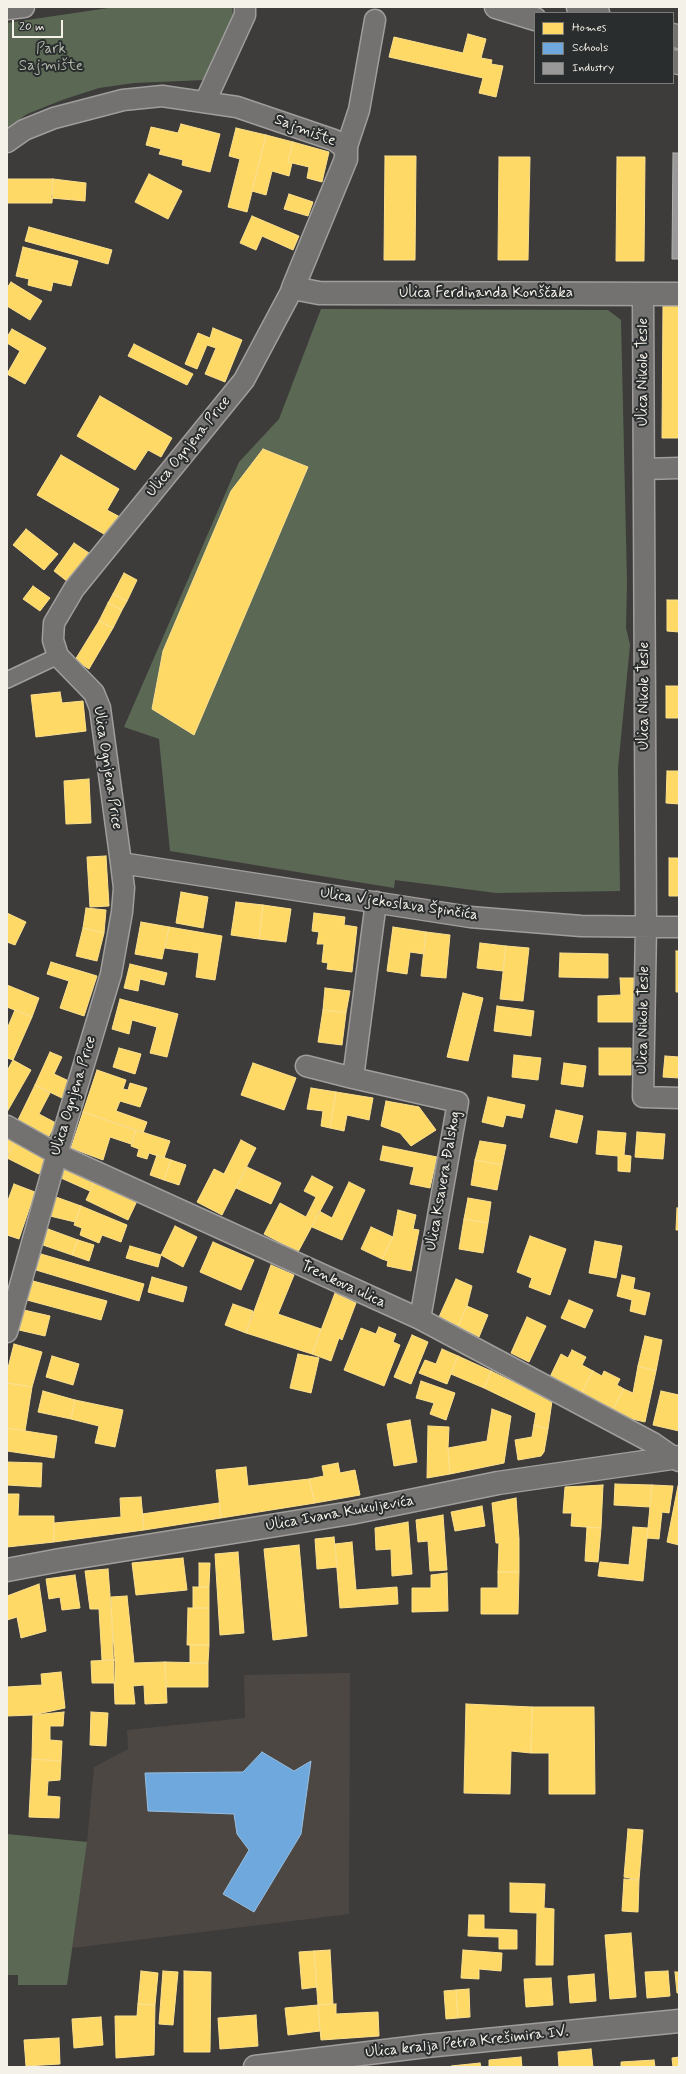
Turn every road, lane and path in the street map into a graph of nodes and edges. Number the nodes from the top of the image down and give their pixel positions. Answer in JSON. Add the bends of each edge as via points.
{"nodes":[{"id":1,"x":24,"y":7,"type":"edge"},
{"id":2,"x":245,"y":7,"type":"edge"},
{"id":3,"x":496,"y":7,"type":"edge"},
{"id":4,"x":578,"y":7,"type":"edge"},
{"id":5,"x":7,"y":10,"type":"edge"},
{"id":6,"x":595,"y":12,"type":"edge"},
{"id":7,"x":534,"y":19,"type":"edge"},
{"id":8,"x":375,"y":20,"type":"dead end"},
{"id":9,"x":205,"y":102,"type":"junction"},
{"id":10,"x":7,"y":142,"type":"edge"},
{"id":11,"x":346,"y":148,"type":"junction"},
{"id":12,"x":293,"y":288,"type":"junction"},
{"id":13,"x":643,"y":294,"type":"junction"},
{"id":14,"x":679,"y":294,"type":"edge"},
{"id":15,"x":679,"y":468,"type":"edge"},
{"id":16,"x":644,"y":469,"type":"junction"},
{"id":17,"x":58,"y":656,"type":"junction"},
{"id":18,"x":7,"y":680,"type":"edge"},
{"id":19,"x":121,"y":863,"type":"junction"},
{"id":20,"x":376,"y":902,"type":"junction"},
{"id":21,"x":646,"y":927,"type":"junction"},
{"id":22,"x":679,"y":927,"type":"edge"},
{"id":23,"x":306,"y":1066,"type":"dead end"},
{"id":24,"x":353,"y":1078,"type":"junction"},
{"id":25,"x":679,"y":1098,"type":"edge"},
{"id":26,"x":7,"y":1126,"type":"edge"},
{"id":27,"x":57,"y":1154,"type":"junction"},
{"id":28,"x":420,"y":1319,"type":"junction"},
{"id":29,"x":7,"y":1332,"type":"edge"},
{"id":30,"x":677,"y":1458,"type":"edge"},
{"id":31,"x":7,"y":1570,"type":"edge"},
{"id":32,"x":679,"y":2021,"type":"edge"},
{"id":33,"x":268,"y":2066,"type":"edge"}],
"edges":[{"from":1,"to":5,"type":"street"},
{"from":2,"to":9,"type":"street","via":[[245,15]]},
{"from":3,"to":7,"type":"street"},
{"from":4,"to":6,"type":"street"},
{"from":8,"to":11,"type":"street","name":"Sajmište","via":[[359,110]]},
{"from":9,"to":10,"type":"street","name":"Sajmište","via":[[162,96],[123,100],[54,118],[24,130]]},
{"from":9,"to":11,"type":"street","name":"Sajmište","via":[[237,107],[278,120],[334,140]]},
{"from":11,"to":12,"type":"street","name":"Ulica Ognjena Price","via":[[346,159]]},
{"from":12,"to":13,"type":"street","name":"Ulica Ferdinanda Konščaka","via":[[319,293]]},
{"from":12,"to":17,"type":"street","name":"Ulica Ognjena Price","via":[[244,380],[74,589],[54,623],[53,640]]},
{"from":13,"to":14,"type":"street","name":"Ulica Ferdinanda Konščaka"},
{"from":13,"to":16,"type":"street","name":"Ulica Nikole Tesle"},
{"from":15,"to":16,"type":"street"},
{"from":16,"to":21,"type":"street","name":"Ulica Nikole Tesle"},
{"from":17,"to":18,"type":"street"},
{"from":17,"to":19,"type":"street","name":"Ulica Ognjena Price","via":[[94,693],[100,708]]},
{"from":19,"to":20,"type":"street","name":"Ulica Vjekoslava Špinčića"},
{"from":19,"to":27,"type":"street","name":"Ulica Ognjena Price","via":[[124,888],[122,912],[110,974]]},
{"from":20,"to":21,"type":"street","name":"Ulica Vjekoslava Špinčića","via":[[470,917],[581,926]]},
{"from":20,"to":24,"type":"street"},
{"from":21,"to":22,"type":"street","name":"Ulica Vjekoslava Špinčića"},
{"from":21,"to":25,"type":"street","name":"Ulica Nikole Tesle","via":[[643,1097]]},
{"from":23,"to":24,"type":"street","name":"Ulica Ksavera Đalskog"},
{"from":24,"to":28,"type":"street","name":"Ulica Ksavera Đalskog","via":[[458,1102]]},
{"from":26,"to":27,"type":"street","name":"Trenkova ulica"},
{"from":27,"to":28,"type":"street","name":"Trenkova ulica"},
{"from":27,"to":29,"type":"street","name":"Ulica Ognjena Price"},
{"from":28,"to":30,"type":"street","name":"Trenkova ulica"},
{"from":30,"to":31,"type":"street","name":"Ulica Ivana Kukuljevića","via":[[498,1484],[351,1513],[67,1558]]},
{"from":32,"to":33,"type":"street","name":"Ulica kralja Petra Krešimira IV.","via":[[426,2046]]}]}
